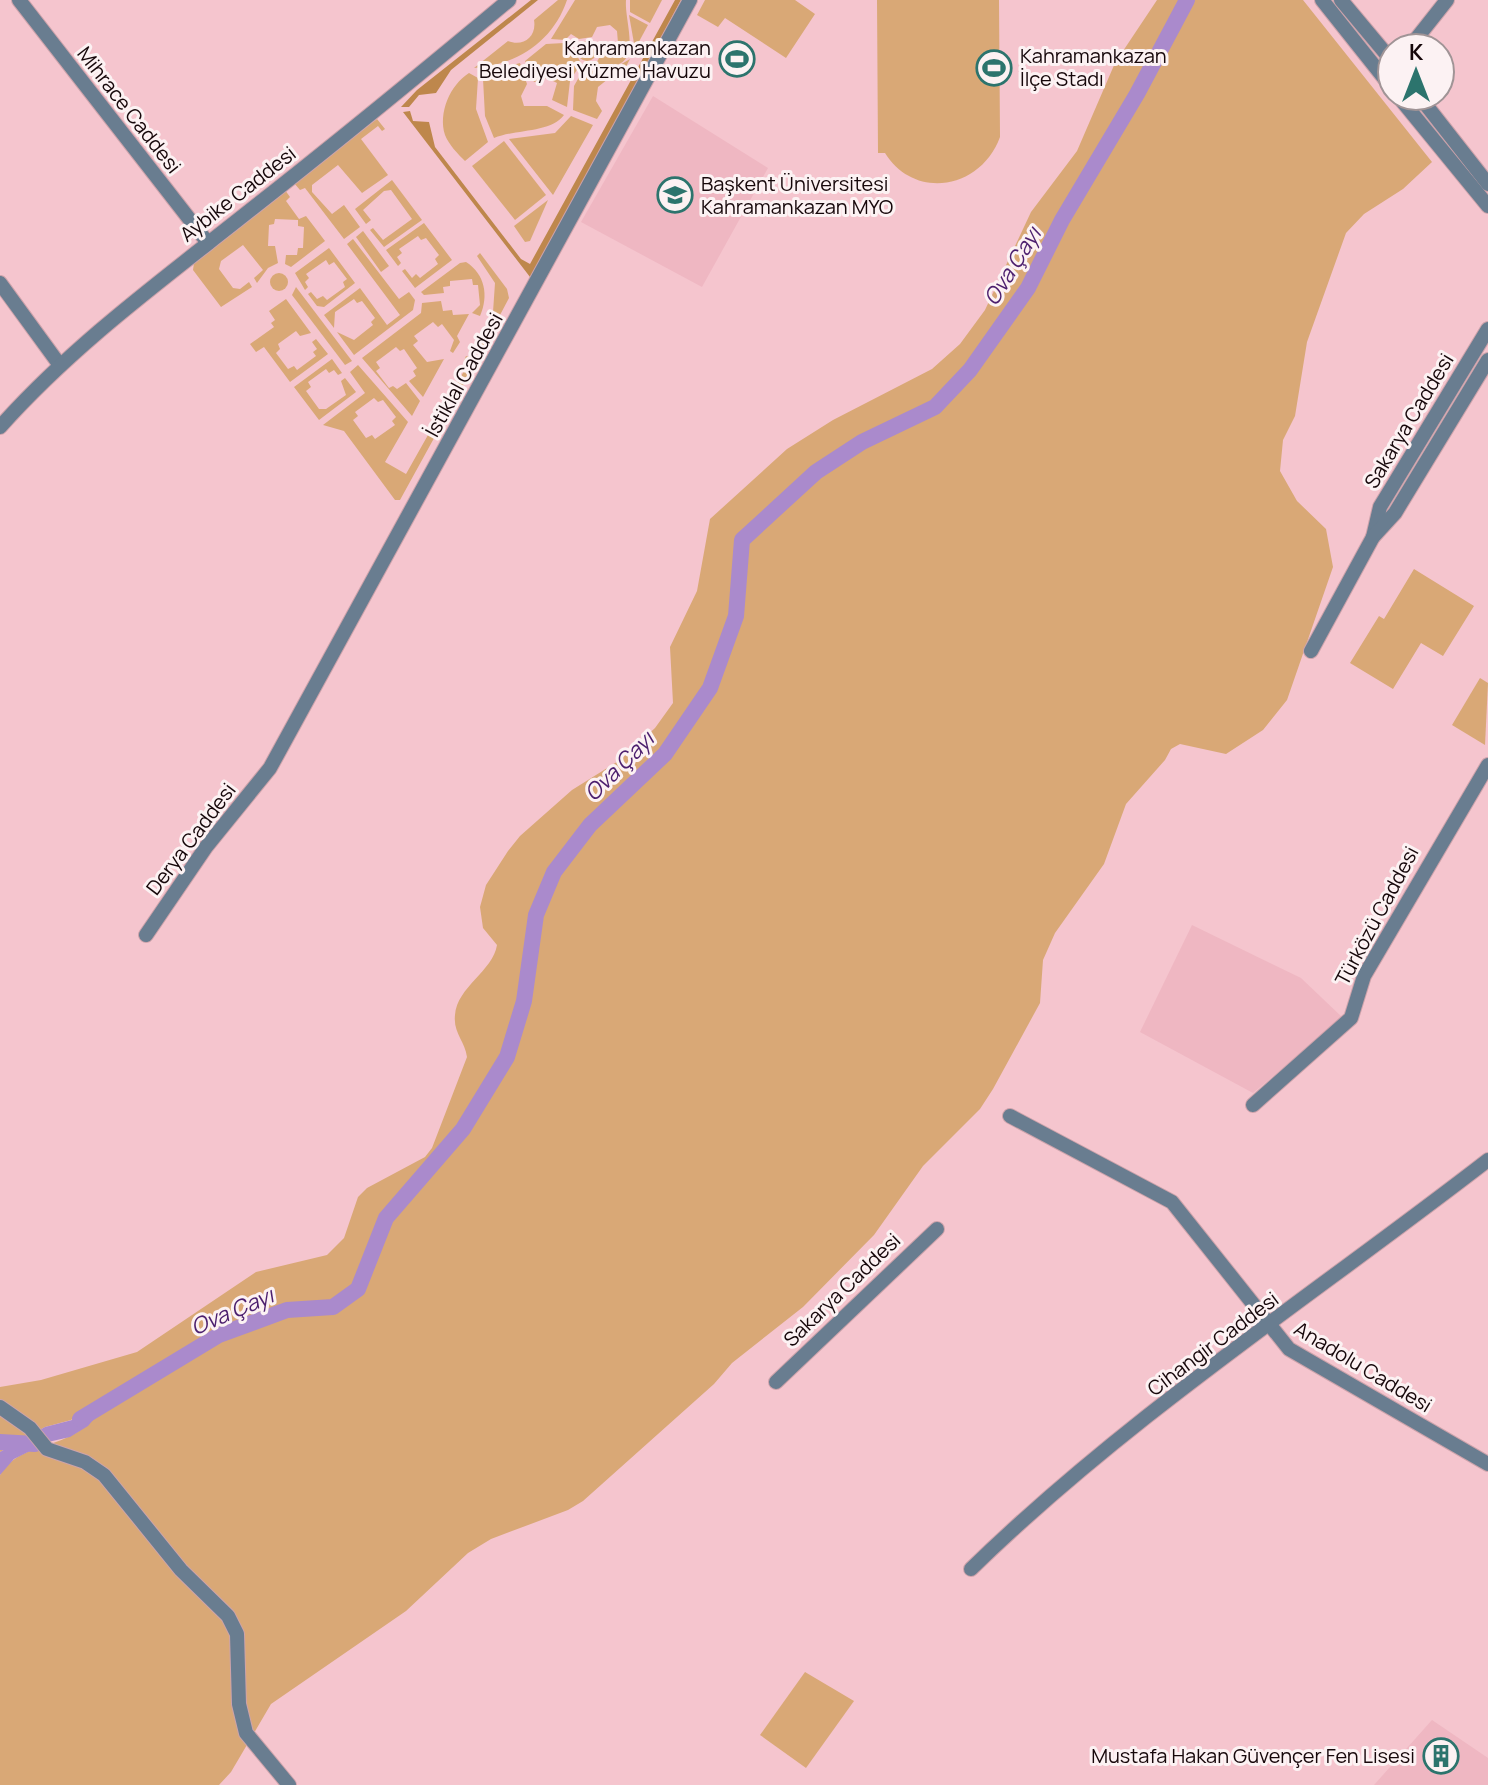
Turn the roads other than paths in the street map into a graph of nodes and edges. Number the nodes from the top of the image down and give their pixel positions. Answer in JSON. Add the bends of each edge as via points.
{"nodes":[{"id":1,"x":19,"y":0,"type":"edge"},
{"id":2,"x":509,"y":0,"type":"edge"},
{"id":3,"x":690,"y":0,"type":"edge"},
{"id":4,"x":1322,"y":0,"type":"edge"},
{"id":5,"x":1341,"y":0,"type":"edge"},
{"id":6,"x":1447,"y":0,"type":"edge"},
{"id":7,"x":1422,"y":32,"type":"edge"},
{"id":8,"x":1376,"y":42,"type":"edge"},
{"id":9,"x":1376,"y":68,"type":"edge"},
{"id":10,"x":1411,"y":112,"type":"edge"},
{"id":11,"x":1432,"y":112,"type":"edge"},
{"id":12,"x":1488,"y":184,"type":"edge"},
{"id":13,"x":1488,"y":206,"type":"edge"},
{"id":14,"x":208,"y":243,"type":"junction"},
{"id":15,"x":0,"y":283,"type":"edge"},
{"id":16,"x":1488,"y":329,"type":"edge"},
{"id":17,"x":1488,"y":360,"type":"edge"},
{"id":18,"x":59,"y":364,"type":"junction"},
{"id":19,"x":0,"y":427,"type":"edge"},
{"id":20,"x":1373,"y":537,"type":"junction"},
{"id":21,"x":1311,"y":651,"type":"dead end"},
{"id":22,"x":1488,"y":765,"type":"edge"},
{"id":23,"x":270,"y":768,"type":"joint"},
{"id":24,"x":146,"y":935,"type":"dead end"},
{"id":25,"x":1253,"y":1105,"type":"dead end"},
{"id":26,"x":1010,"y":1116,"type":"dead end"},
{"id":27,"x":1488,"y":1160,"type":"edge"},
{"id":28,"x":937,"y":1229,"type":"dead end"},
{"id":29,"x":1268,"y":1326,"type":"junction"},
{"id":30,"x":776,"y":1382,"type":"dead end"},
{"id":31,"x":0,"y":1407,"type":"edge"},
{"id":32,"x":1488,"y":1464,"type":"edge"},
{"id":33,"x":971,"y":1569,"type":"dead end"},
{"id":34,"x":289,"y":1785,"type":"edge"}],
"edges":[{"from":1,"to":14,"type":"street","name":"Mihrace Caddesi"},
{"from":2,"to":14,"type":"street","name":"Aybike Caddesi"},
{"from":3,"to":23,"type":"street","name":"İstiklal Caddesi"},
{"from":4,"to":9,"type":"street"},
{"from":5,"to":8,"type":"street"},
{"from":6,"to":7,"type":"street"},
{"from":10,"to":13,"type":"street"},
{"from":11,"to":12,"type":"street"},
{"from":14,"to":18,"type":"street","name":"Aybike Caddesi"},
{"from":15,"to":18,"type":"street"},
{"from":16,"to":20,"type":"street","name":"Sakarya Caddesi","via":[[1380,507]]},
{"from":17,"to":20,"type":"street","name":"Sakarya Caddesi","via":[[1395,513]]},
{"from":18,"to":19,"type":"street","name":"Aybike Caddesi"},
{"from":20,"to":21,"type":"street","name":"Sakarya Caddesi"},
{"from":22,"to":25,"type":"street","name":"Türközü Caddesi","via":[[1370,965],[1351,1018]]},
{"from":23,"to":24,"type":"street","name":"Derya Caddesi","via":[[206,847]]},
{"from":26,"to":29,"type":"street","name":"Anadolu Caddesi","via":[[1172,1202]]},
{"from":27,"to":29,"type":"street","name":"Cihangir Caddesi"},
{"from":28,"to":30,"type":"street","name":"Sakarya Caddesi"},
{"from":29,"to":32,"type":"street","name":"Anadolu Caddesi","via":[[1301,1358]]},
{"from":29,"to":33,"type":"street","name":"Cihangir Caddesi","via":[[1039,1507]]},
{"from":31,"to":34,"type":"street","via":[[30,1428],[47,1449],[104,1475],[181,1570],[228,1616],[237,1634],[239,1704],[246,1733]]}]}
